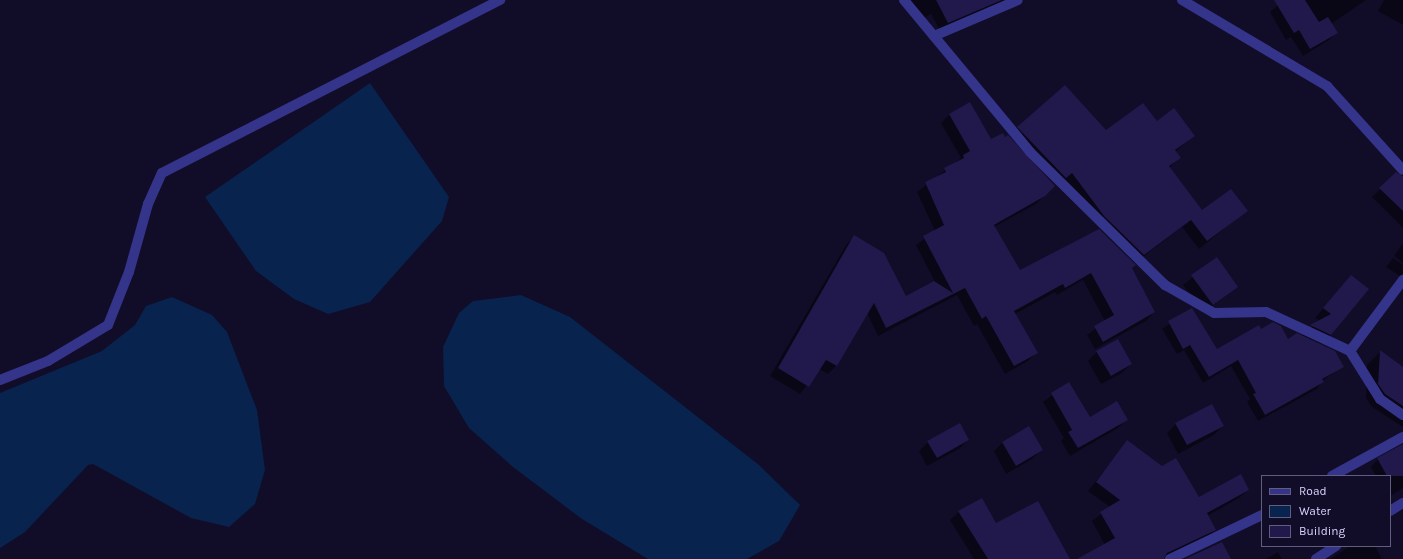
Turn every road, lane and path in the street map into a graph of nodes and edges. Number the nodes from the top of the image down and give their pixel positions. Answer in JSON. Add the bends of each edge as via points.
{"nodes":[{"id":1,"x":500,"y":0,"type":"edge"},
{"id":2,"x":904,"y":0,"type":"edge"},
{"id":3,"x":1018,"y":0,"type":"edge"},
{"id":4,"x":1182,"y":0,"type":"edge"},
{"id":5,"x":934,"y":36,"type":"junction"},
{"id":6,"x":1403,"y":170,"type":"edge"},
{"id":7,"x":1403,"y":280,"type":"edge"},
{"id":8,"x":1350,"y":351,"type":"junction"},
{"id":9,"x":0,"y":380,"type":"edge"},
{"id":10,"x":1403,"y":415,"type":"edge"},
{"id":11,"x":1403,"y":436,"type":"edge"},
{"id":12,"x":1334,"y":475,"type":"edge"},
{"id":13,"x":1403,"y":503,"type":"edge"},
{"id":14,"x":1391,"y":510,"type":"edge"},
{"id":15,"x":1261,"y":515,"type":"edge"},
{"id":16,"x":1334,"y":547,"type":"edge"},
{"id":17,"x":1170,"y":559,"type":"edge"},
{"id":18,"x":1316,"y":559,"type":"edge"}],
"edges":[{"from":1,"to":9,"type":"street","via":[[162,173],[148,204],[129,272],[108,325],[48,361]]},
{"from":2,"to":5,"type":"street"},
{"from":3,"to":5,"type":"street"},
{"from":4,"to":6,"type":"street","via":[[1327,86]]},
{"from":5,"to":8,"type":"street","via":[[1030,152],[1165,285],[1214,312],[1266,312]]},
{"from":7,"to":8,"type":"street"},
{"from":8,"to":10,"type":"street","via":[[1380,399]]},
{"from":11,"to":12,"type":"street"},
{"from":13,"to":14,"type":"street"},
{"from":15,"to":17,"type":"street"},
{"from":16,"to":18,"type":"street"}]}
